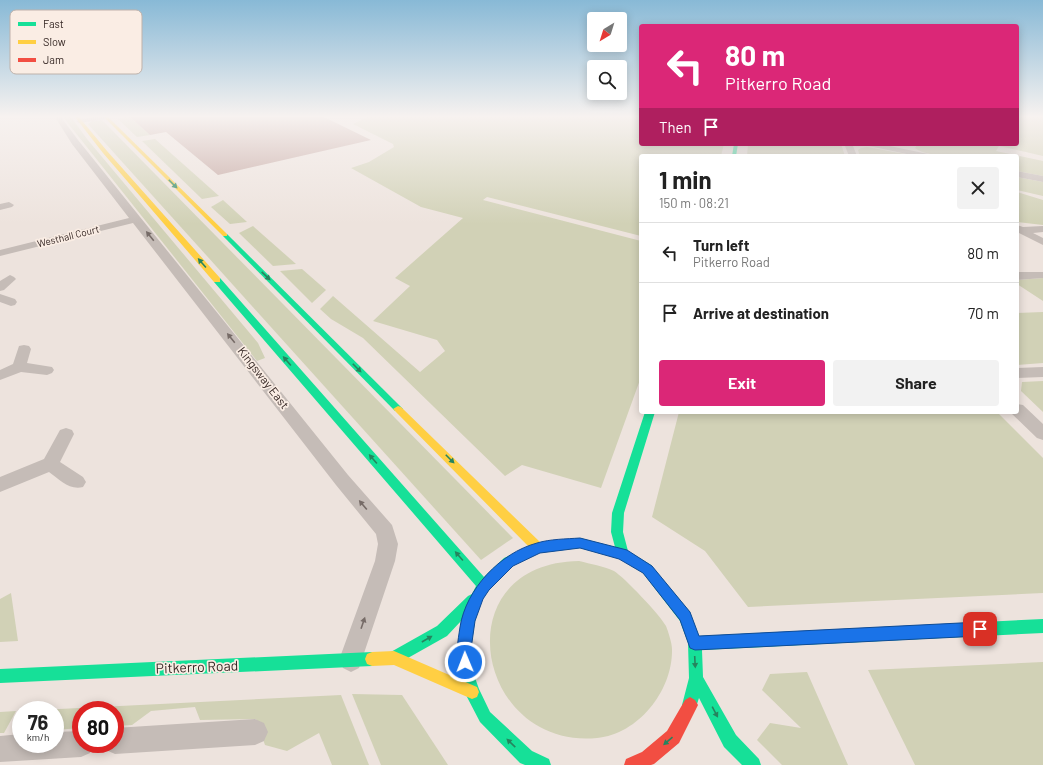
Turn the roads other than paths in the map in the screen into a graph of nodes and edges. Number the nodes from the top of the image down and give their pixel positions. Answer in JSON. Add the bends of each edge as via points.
{"nodes":[{"id":1,"x":83,"y":153,"type":"edge"},
{"id":2,"x":107,"y":153,"type":"edge"},
{"id":3,"x":142,"y":153,"type":"edge"},
{"id":4,"x":1019,"y":174,"type":"edge"},
{"id":5,"x":1043,"y":179,"type":"edge"},
{"id":6,"x":136,"y":219,"type":"junction"},
{"id":7,"x":1019,"y":229,"type":"edge"},
{"id":8,"x":1043,"y":229,"type":"edge"},
{"id":9,"x":1043,"y":242,"type":"edge"},
{"id":10,"x":0,"y":253,"type":"edge"},
{"id":11,"x":1019,"y":266,"type":"edge"},
{"id":12,"x":1038,"y":275,"type":"edge"},
{"id":13,"x":1019,"y":276,"type":"edge"},
{"id":14,"x":10,"y":279,"type":"dead end"},
{"id":15,"x":0,"y":287,"type":"edge"},
{"id":16,"x":24,"y":350,"type":"dead end"},
{"id":17,"x":19,"y":367,"type":"junction"},
{"id":18,"x":47,"y":370,"type":"dead end"},
{"id":19,"x":1043,"y":372,"type":"edge"},
{"id":20,"x":1019,"y":373,"type":"edge"},
{"id":21,"x":0,"y":374,"type":"edge"},
{"id":22,"x":1019,"y":411,"type":"edge"},
{"id":23,"x":649,"y":414,"type":"edge"},
{"id":24,"x":66,"y":434,"type":"dead end"},
{"id":25,"x":1043,"y":434,"type":"edge"},
{"id":26,"x":50,"y":464,"type":"junction"},
{"id":27,"x":77,"y":482,"type":"dead end"},
{"id":28,"x":0,"y":485,"type":"edge"},
{"id":29,"x":538,"y":548,"type":"junction"},
{"id":30,"x":623,"y":554,"type":"junction"},
{"id":31,"x":484,"y":586,"type":"junction"},
{"id":32,"x":478,"y":595,"type":"junction"},
{"id":33,"x":1043,"y":626,"type":"edge"},
{"id":34,"x":695,"y":643,"type":"junction"},
{"id":35,"x":394,"y":658,"type":"junction"},
{"id":36,"x":351,"y":660,"type":"junction"},
{"id":37,"x":0,"y":676,"type":"edge"},
{"id":38,"x":696,"y":678,"type":"junction"},
{"id":39,"x":472,"y":692,"type":"junction"},
{"id":40,"x":255,"y":732,"type":"dead end"},
{"id":41,"x":124,"y":740,"type":"edge"},
{"id":42,"x":72,"y":745,"type":"edge"},
{"id":43,"x":0,"y":749,"type":"edge"},
{"id":44,"x":530,"y":762,"type":"edge"},
{"id":45,"x":632,"y":765,"type":"edge"},
{"id":46,"x":753,"y":765,"type":"edge"}],
"edges":[{"from":1,"to":6,"type":"street","name":"Kingsway East"},
{"from":31,"to":2,"type":"main road","one_way":true},
{"from":3,"to":29,"type":"main road","one_way":true},
{"from":4,"to":5,"type":"street"},
{"from":6,"to":10,"type":"street","name":"Westhall Court"},
{"from":36,"to":6,"type":"street","name":"Kingsway East","one_way":true,"via":[[385,561],[388,544],[385,531]]},
{"from":7,"to":8,"type":"street"},
{"from":7,"to":9,"type":"street"},
{"from":11,"to":12,"type":"street"},
{"from":12,"to":13,"type":"street"},
{"from":14,"to":15,"type":"street"},
{"from":16,"to":17,"type":"street"},
{"from":17,"to":18,"type":"street"},
{"from":17,"to":21,"type":"street"},
{"from":19,"to":20,"type":"street"},
{"from":22,"to":25,"type":"street"},
{"from":23,"to":30,"type":"main road","via":[[618,512],[616,532]]},
{"from":24,"to":26,"type":"street"},
{"from":26,"to":27,"type":"street"},
{"from":26,"to":28,"type":"street"},
{"from":29,"to":30,"type":"main road","via":[[580,543]]},
{"from":29,"to":31,"type":"main road","via":[[508,562]]},
{"from":30,"to":34,"type":"main road","via":[[647,570],[657,581],[685,617]]},
{"from":31,"to":32,"type":"main road"},
{"from":35,"to":32,"type":"main road","name":"Pitkerro Road","one_way":true,"via":[[442,631]]},
{"from":32,"to":39,"type":"main road","via":[[468,621],[464,649]]},
{"from":33,"to":34,"type":"main road"},
{"from":34,"to":38,"type":"main road","one_way":true},
{"from":35,"to":36,"type":"main road","name":"Pitkerro Road"},
{"from":35,"to":39,"type":"main road","name":"Pitkerro Road"},
{"from":36,"to":37,"type":"main road","name":"Pitkerro Road"},
{"from":38,"to":45,"type":"main road","one_way":true,"via":[[689,709],[673,737],[648,758]]},
{"from":38,"to":46,"type":"main road","one_way":true,"via":[[730,741]]},
{"from":44,"to":39,"type":"main road","one_way":true,"via":[[485,717]]},
{"from":40,"to":41,"type":"street"},
{"from":42,"to":43,"type":"street"}]}
